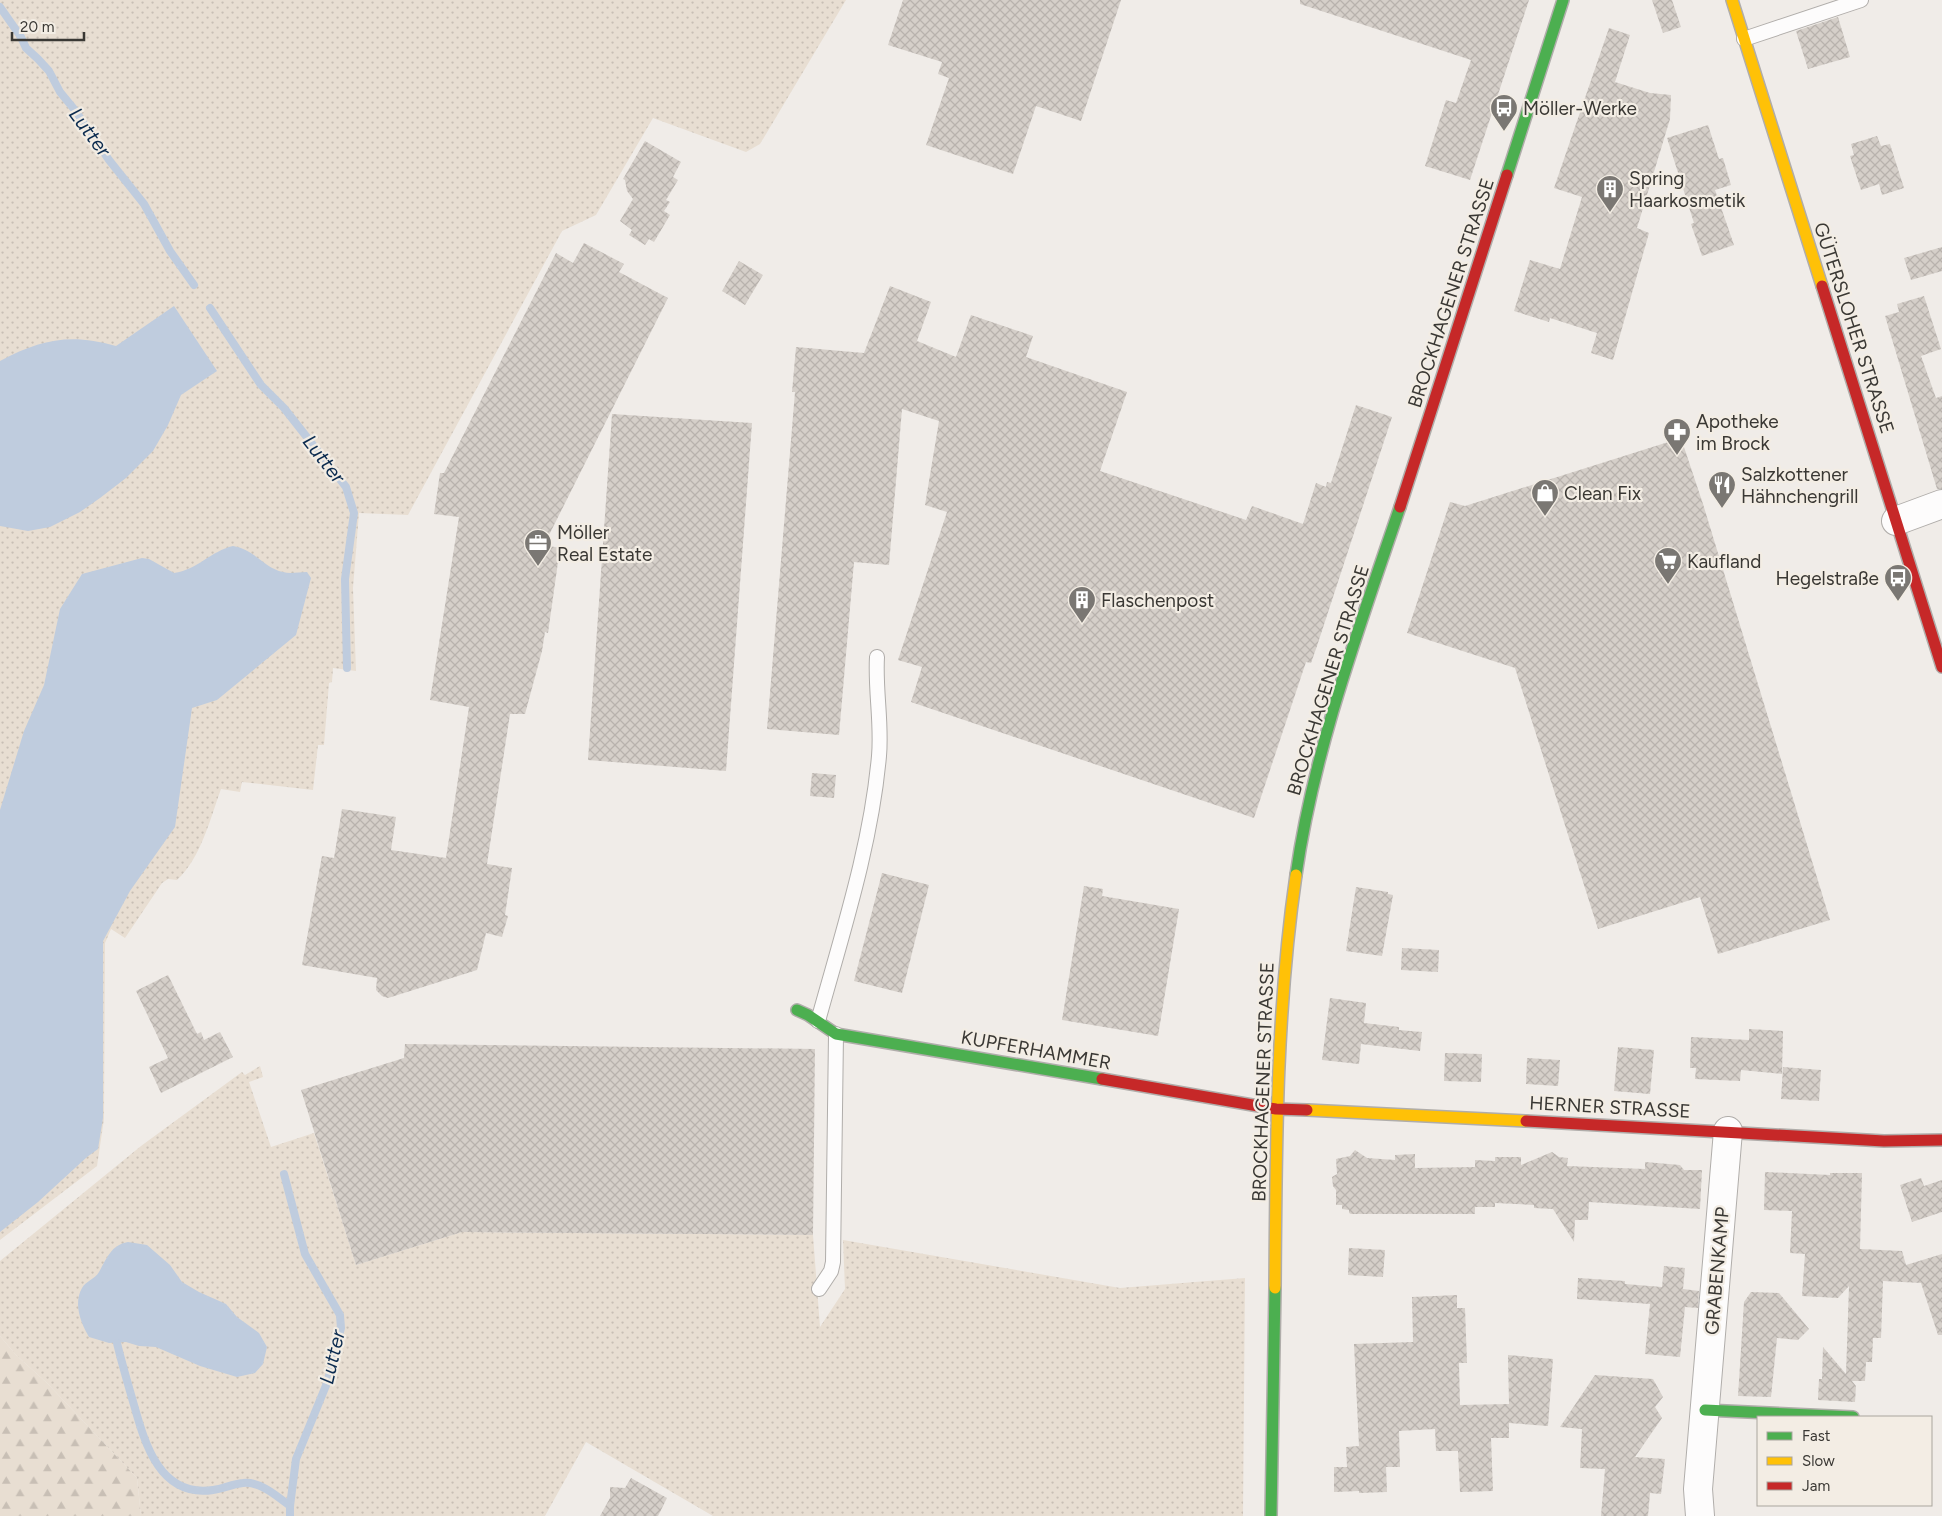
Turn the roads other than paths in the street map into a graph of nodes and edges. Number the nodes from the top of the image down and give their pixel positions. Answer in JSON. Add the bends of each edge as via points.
{"nodes":[{"id":1,"x":1563,"y":0,"type":"edge"},
{"id":2,"x":1732,"y":0,"type":"edge"},
{"id":3,"x":1861,"y":0,"type":"edge"},
{"id":4,"x":1744,"y":39,"type":"junction"},
{"id":5,"x":1942,"y":504,"type":"edge"},
{"id":6,"x":1896,"y":521,"type":"junction"},
{"id":7,"x":877,"y":657,"type":"dead end"},
{"id":8,"x":1942,"y":667,"type":"edge"},
{"id":9,"x":797,"y":1010,"type":"dead end"},
{"id":10,"x":818,"y":1021,"type":"junction"},
{"id":11,"x":836,"y":1034,"type":"junction"},
{"id":12,"x":1276,"y":1108,"type":"junction"},
{"id":13,"x":1728,"y":1131,"type":"junction"},
{"id":14,"x":1942,"y":1140,"type":"edge"},
{"id":15,"x":819,"y":1289,"type":"dead end"},
{"id":16,"x":1705,"y":1410,"type":"junction"},
{"id":17,"x":1832,"y":1416,"type":"edge"},
{"id":18,"x":1271,"y":1516,"type":"edge"},
{"id":19,"x":1700,"y":1516,"type":"edge"}],
"edges":[{"from":1,"to":12,"type":"street","name":"BROCKHAGENER STRASSE","via":[[1359,629],[1312,790],[1296,872],[1284,973]]},
{"from":2,"to":4,"type":"street","name":"GÜTERSLOHER STRASSE"},
{"from":3,"to":4,"type":"lane"},
{"from":4,"to":6,"type":"street","name":"GÜTERSLOHER STRASSE"},
{"from":5,"to":6,"type":"street"},
{"from":6,"to":8,"type":"street","name":"GÜTERSLOHER STRASSE"},
{"from":7,"to":10,"type":"lane","via":[[881,730],[871,816]]},
{"from":9,"to":10,"type":"street","name":"KUPFERHAMMER"},
{"from":10,"to":11,"type":"street","name":"KUPFERHAMMER"},
{"from":11,"to":12,"type":"street","name":"KUPFERHAMMER"},
{"from":11,"to":15,"type":"lane","via":[[833,1255],[831,1270]]},
{"from":12,"to":13,"type":"street","name":"HERNER STRASSE"},
{"from":12,"to":18,"type":"street","name":"BROCKHAGENER STRASSE"},
{"from":13,"to":14,"type":"street","name":"HERNER STRASSE"},
{"from":13,"to":16,"type":"street","name":"GRABENKAMP"},
{"from":16,"to":17,"type":"street"},
{"from":16,"to":19,"type":"street","name":"GRABENKAMP","via":[[1698,1489]]}]}
